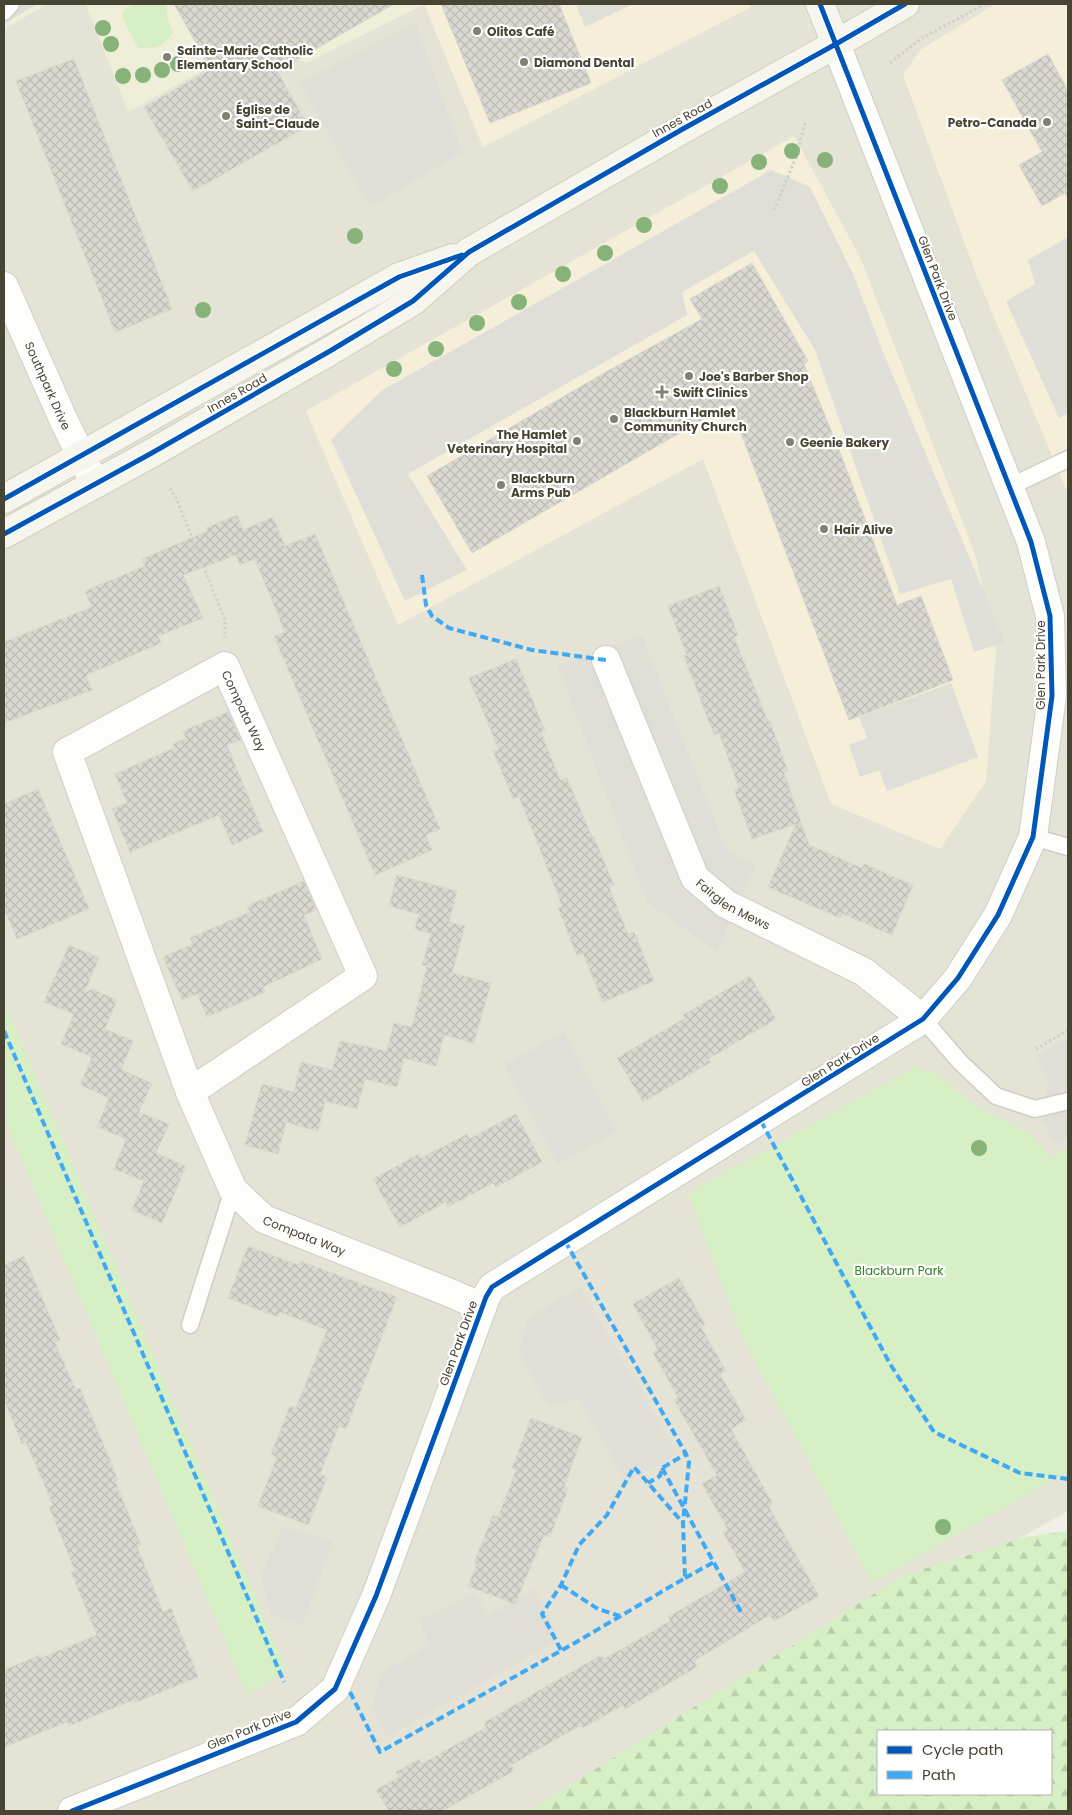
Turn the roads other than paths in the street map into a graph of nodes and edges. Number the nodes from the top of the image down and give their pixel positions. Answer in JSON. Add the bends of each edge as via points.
{"nodes":[{"id":1,"x":11,"y":4,"type":"edge"},
{"id":2,"x":820,"y":4,"type":"edge"},
{"id":3,"x":905,"y":4,"type":"edge"},
{"id":4,"x":4,"y":12,"type":"edge"},
{"id":5,"x":836,"y":44,"type":"junction"},
{"id":6,"x":469,"y":252,"type":"junction"},
{"id":7,"x":4,"y":286,"type":"edge"},
{"id":8,"x":80,"y":456,"type":"junction"},
{"id":9,"x":1068,"y":459,"type":"edge"},
{"id":10,"x":95,"y":484,"type":"junction"},
{"id":11,"x":1010,"y":487,"type":"junction"},
{"id":12,"x":4,"y":499,"type":"edge"},
{"id":13,"x":4,"y":534,"type":"edge"},
{"id":14,"x":606,"y":660,"type":"dead end"},
{"id":15,"x":1060,"y":696,"type":"edge"},
{"id":16,"x":1033,"y":837,"type":"junction"},
{"id":17,"x":1068,"y":847,"type":"edge"},
{"id":18,"x":923,"y":1019,"type":"junction"},
{"id":19,"x":190,"y":1092,"type":"junction"},
{"id":20,"x":1068,"y":1101,"type":"edge"},
{"id":21,"x":233,"y":1190,"type":"junction"},
{"id":22,"x":482,"y":1307,"type":"junction"},
{"id":23,"x":190,"y":1326,"type":"dead end"},
{"id":24,"x":72,"y":1811,"type":"edge"}],
"edges":[{"from":1,"to":4,"type":"lane"},
{"from":2,"to":5,"type":"street"},
{"from":3,"to":5,"type":"street","name":"Innes Road"},
{"from":5,"to":6,"type":"street","name":"Innes Road"},
{"from":5,"to":11,"type":"street","name":"Glen Park Drive"},
{"from":6,"to":8,"type":"street","name":"Innes Road","via":[[399,277]]},
{"from":6,"to":10,"type":"street","name":"Innes Road","via":[[413,301]]},
{"from":7,"to":8,"type":"street","name":"Southpark Drive"},
{"from":8,"to":10,"type":"street","name":"Southpark Drive"},
{"from":8,"to":12,"type":"street","name":"Innes Road"},
{"from":9,"to":11,"type":"lane"},
{"from":10,"to":13,"type":"street","name":"Innes Road"},
{"from":11,"to":15,"type":"street","name":"Glen Park Drive","via":[[1031,542],[1050,616]]},
{"from":14,"to":18,"type":"street","name":"Fairglen Mews","via":[[695,878],[726,904],[864,972]]},
{"from":15,"to":16,"type":"street","name":"Glen Park Drive"},
{"from":16,"to":17,"type":"lane"},
{"from":16,"to":18,"type":"street","name":"Glen Park Drive","via":[[998,915],[958,978]]},
{"from":18,"to":20,"type":"lane","via":[[960,1062],[996,1096],[1035,1109]]},
{"from":18,"to":22,"type":"street","name":"Glen Park Drive","via":[[492,1287]]},
{"from":19,"to":19,"type":"street","name":"Compata Way","via":[[67,752],[224,666],[363,976]]},
{"from":19,"to":21,"type":"street","name":"Compata Way"},
{"from":21,"to":22,"type":"street","name":"Compata Way","via":[[264,1218]]},
{"from":21,"to":23,"type":"lane"},
{"from":22,"to":24,"type":"street","name":"Glen Park Drive","via":[[376,1596],[335,1690],[296,1722]]}]}
